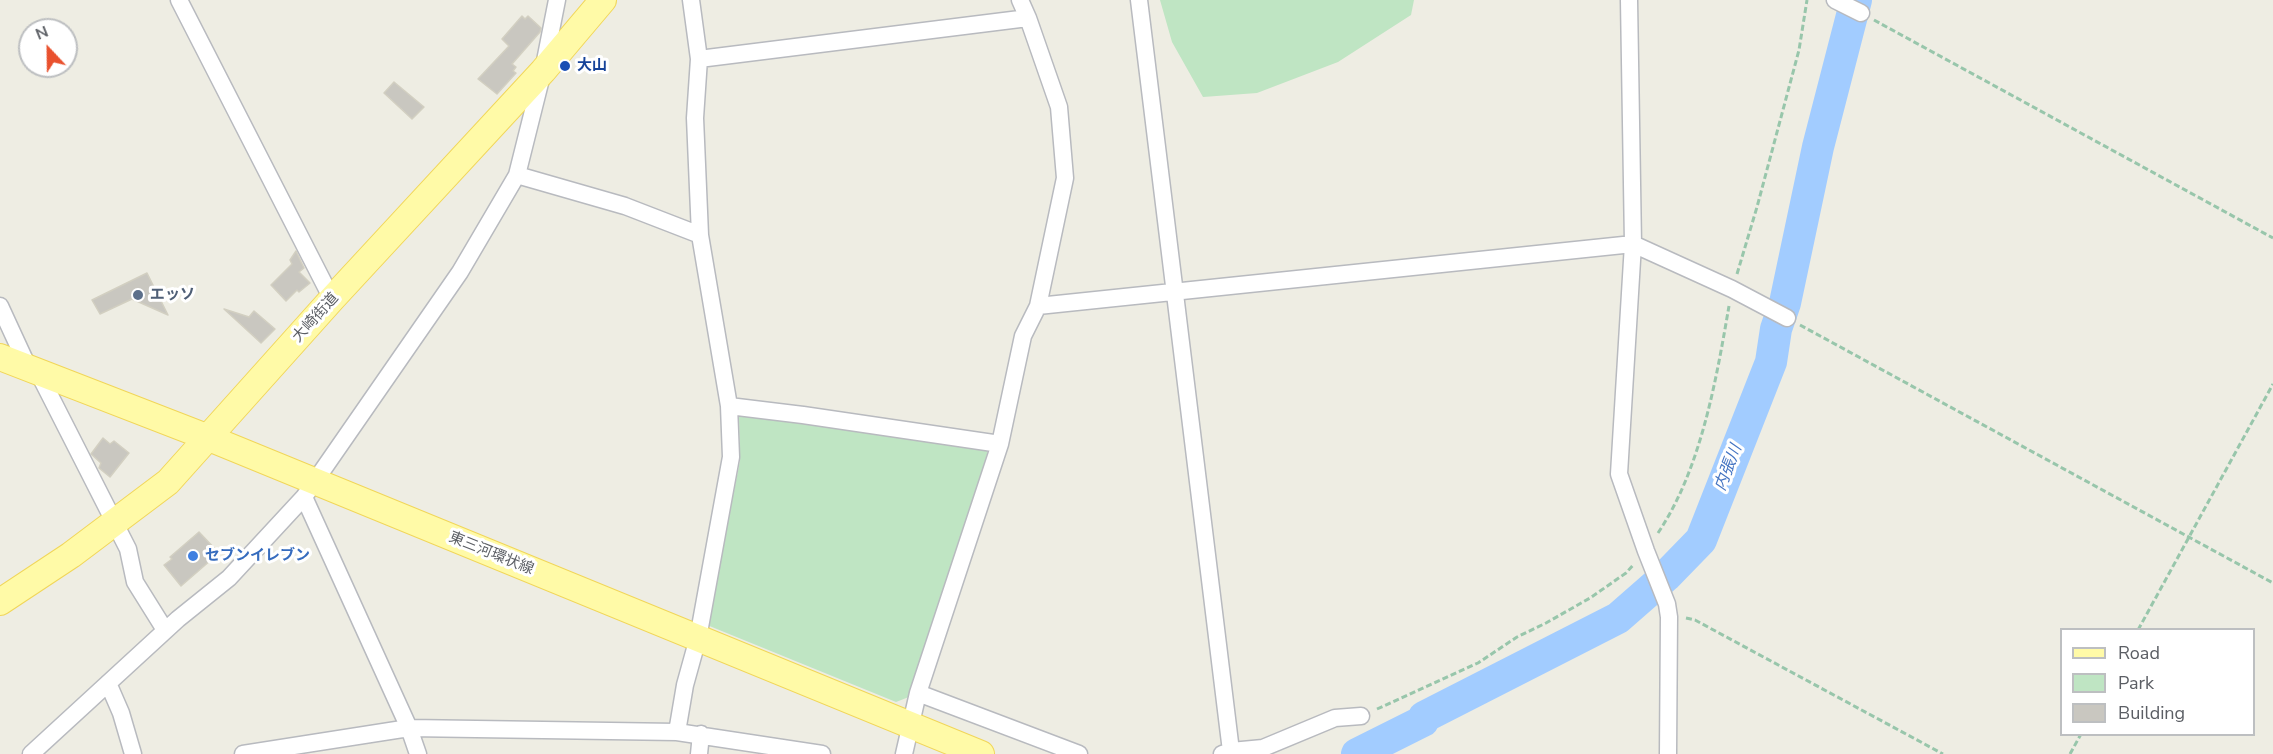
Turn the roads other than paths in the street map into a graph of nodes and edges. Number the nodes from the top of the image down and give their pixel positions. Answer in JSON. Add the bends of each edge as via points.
{"nodes":[{"id":1,"x":179,"y":0,"type":"edge"},
{"id":2,"x":557,"y":0,"type":"edge"},
{"id":3,"x":603,"y":0,"type":"edge"},
{"id":4,"x":691,"y":0,"type":"edge"},
{"id":5,"x":1020,"y":0,"type":"edge"},
{"id":6,"x":1139,"y":0,"type":"edge"},
{"id":7,"x":1629,"y":0,"type":"edge"},
{"id":8,"x":1836,"y":0,"type":"edge"},
{"id":9,"x":1861,"y":13,"type":"road end"},
{"id":10,"x":1029,"y":18,"type":"junction"},
{"id":11,"x":699,"y":59,"type":"junction"},
{"id":12,"x":543,"y":71,"type":"junction"},
{"id":13,"x":517,"y":175,"type":"junction"},
{"id":14,"x":700,"y":235,"type":"junction"},
{"id":15,"x":1633,"y":244,"type":"junction"},
{"id":16,"x":1174,"y":292,"type":"junction"},
{"id":17,"x":332,"y":299,"type":"junction"},
{"id":18,"x":0,"y":306,"type":"edge"},
{"id":19,"x":1038,"y":306,"type":"junction"},
{"id":20,"x":1787,"y":318,"type":"road end"},
{"id":21,"x":0,"y":357,"type":"edge"},
{"id":22,"x":34,"y":370,"type":"junction"},
{"id":23,"x":729,"y":406,"type":"junction"},
{"id":24,"x":209,"y":438,"type":"junction"},
{"id":25,"x":1000,"y":444,"type":"junction"},
{"id":26,"x":309,"y":489,"type":"junction"},
{"id":27,"x":114,"y":522,"type":"junction"},
{"id":28,"x":0,"y":602,"type":"edge"},
{"id":29,"x":165,"y":630,"type":"junction"},
{"id":30,"x":698,"y":638,"type":"junction"},
{"id":31,"x":108,"y":683,"type":"junction"},
{"id":32,"x":918,"y":693,"type":"junction"},
{"id":33,"x":1361,"y":716,"type":"dead end"},
{"id":34,"x":909,"y":725,"type":"junction"},
{"id":35,"x":409,"y":728,"type":"junction"},
{"id":36,"x":676,"y":732,"type":"junction"},
{"id":37,"x":701,"y":734,"type":"junction"},
{"id":38,"x":1226,"y":752,"type":"edge"},
{"id":39,"x":31,"y":754,"type":"edge"},
{"id":40,"x":134,"y":754,"type":"edge"},
{"id":41,"x":243,"y":754,"type":"edge"},
{"id":42,"x":418,"y":754,"type":"edge"},
{"id":43,"x":699,"y":754,"type":"edge"},
{"id":44,"x":822,"y":754,"type":"edge"},
{"id":45,"x":904,"y":754,"type":"edge"},
{"id":46,"x":981,"y":754,"type":"edge"},
{"id":47,"x":1079,"y":754,"type":"edge"},
{"id":48,"x":1668,"y":754,"type":"edge"}],
"edges":[{"from":1,"to":17,"type":"street"},
{"from":2,"to":12,"type":"street"},
{"from":3,"to":12,"type":"main road","name":"大崎街道"},
{"from":4,"to":11,"type":"street"},
{"from":5,"to":10,"type":"street"},
{"from":6,"to":16,"type":"street"},
{"from":7,"to":15,"type":"street"},
{"from":8,"to":9,"type":"street"},
{"from":10,"to":11,"type":"street"},
{"from":10,"to":19,"type":"street","via":[[1059,107],[1065,178]]},
{"from":11,"to":14,"type":"street","via":[[695,118]]},
{"from":12,"to":13,"type":"street"},
{"from":12,"to":17,"type":"main road","name":"大崎街道"},
{"from":13,"to":14,"type":"street","via":[[625,206]]},
{"from":13,"to":26,"type":"street","via":[[460,272]]},
{"from":14,"to":23,"type":"street"},
{"from":15,"to":16,"type":"street"},
{"from":15,"to":20,"type":"street"},
{"from":15,"to":48,"type":"street","via":[[1619,474],[1668,611]]},
{"from":16,"to":19,"type":"street"},
{"from":16,"to":38,"type":"street"},
{"from":17,"to":24,"type":"main road","name":"大崎街道"},
{"from":18,"to":22,"type":"street"},
{"from":19,"to":25,"type":"street","via":[[1023,336]]},
{"from":21,"to":22,"type":"main road","name":"東三河環状線"},
{"from":22,"to":24,"type":"main road","name":"東三河環状線"},
{"from":22,"to":27,"type":"street"},
{"from":23,"to":25,"type":"street"},
{"from":23,"to":30,"type":"street","via":[[730,457]]},
{"from":24,"to":26,"type":"main road","name":"東三河環状線"},
{"from":24,"to":27,"type":"main road","name":"大崎街道","via":[[168,482]]},
{"from":25,"to":32,"type":"street"},
{"from":26,"to":29,"type":"street","via":[[229,578]]},
{"from":26,"to":30,"type":"main road","name":"東三河環状線"},
{"from":26,"to":35,"type":"street"},
{"from":27,"to":28,"type":"main road","name":"大崎街道"},
{"from":27,"to":29,"type":"street","via":[[128,549],[135,582]]},
{"from":29,"to":31,"type":"street"},
{"from":30,"to":34,"type":"main road","name":"東三河環状線"},
{"from":30,"to":36,"type":"street"},
{"from":31,"to":39,"type":"street"},
{"from":31,"to":40,"type":"street"},
{"from":32,"to":34,"type":"street"},
{"from":32,"to":47,"type":"street"},
{"from":33,"to":38,"type":"street","via":[[1335,718],[1263,748]]},
{"from":34,"to":45,"type":"street"},
{"from":34,"to":46,"type":"main road","name":"東三河環状線"},
{"from":35,"to":36,"type":"street"},
{"from":35,"to":41,"type":"street"},
{"from":35,"to":42,"type":"street"},
{"from":36,"to":37,"type":"street"},
{"from":37,"to":43,"type":"street"},
{"from":37,"to":44,"type":"street"}]}
